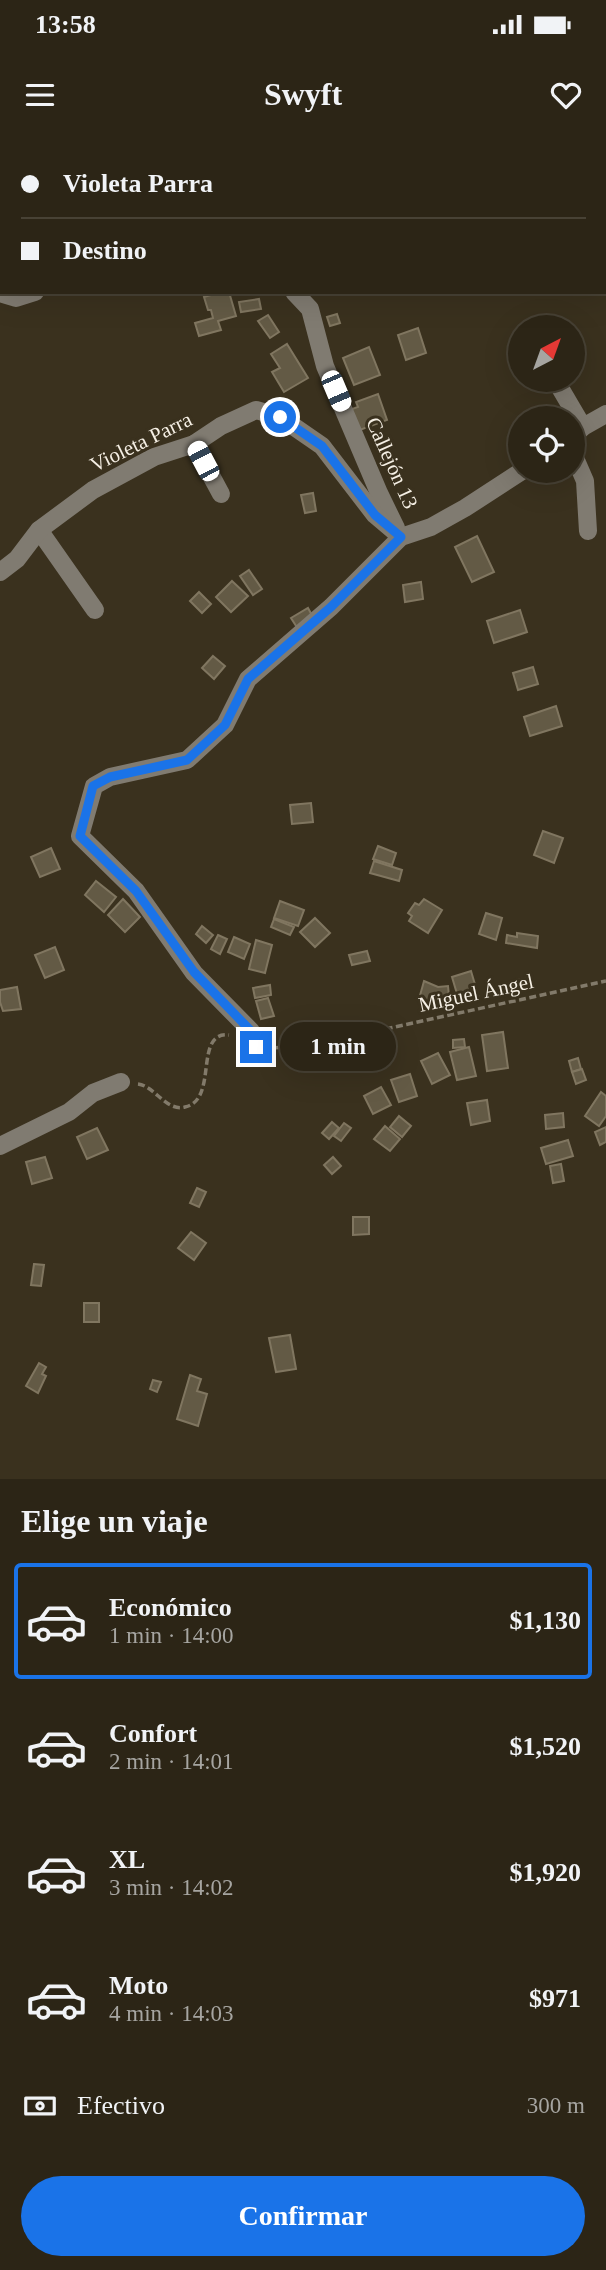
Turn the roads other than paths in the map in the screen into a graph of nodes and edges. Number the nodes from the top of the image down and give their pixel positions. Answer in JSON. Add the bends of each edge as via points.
{"nodes":[{"id":1,"x":3,"y":294,"type":"edge"},
{"id":2,"x":29,"y":294,"type":"edge"},
{"id":3,"x":296,"y":294,"type":"edge"},
{"id":4,"x":606,"y":414,"type":"edge"},
{"id":5,"x":585,"y":428,"type":"edge"},
{"id":6,"x":194,"y":444,"type":"junction"},
{"id":7,"x":508,"y":480,"type":"edge"},
{"id":8,"x":585,"y":481,"type":"edge"},
{"id":9,"x":221,"y":494,"type":"dead end"},
{"id":10,"x":39,"y":530,"type":"junction"},
{"id":11,"x":588,"y":531,"type":"dead end"},
{"id":12,"x":401,"y":537,"type":"junction"},
{"id":13,"x":0,"y":572,"type":"edge"},
{"id":14,"x":95,"y":610,"type":"dead end"},
{"id":15,"x":256,"y":1047,"type":"road end"},
{"id":16,"x":121,"y":1082,"type":"road end"},
{"id":17,"x":0,"y":1146,"type":"edge"}],
"edges":[{"from":1,"to":2,"type":"street","via":[[16,298]]},
{"from":3,"to":12,"type":"street","name":"Callejón 13","via":[[310,309],[325,366]]},
{"from":4,"to":5,"type":"street"},
{"from":6,"to":9,"type":"street"},
{"from":6,"to":10,"type":"street","name":"Violeta Parra","via":[[154,457],[93,489]]},
{"from":6,"to":12,"type":"street","name":"Violeta Parra","via":[[256,410],[280,417],[322,446],[375,515]]},
{"from":7,"to":12,"type":"street","via":[[431,527]]},
{"from":8,"to":11,"type":"street"},
{"from":10,"to":13,"type":"street","name":"Violeta Parra","via":[[17,559]]},
{"from":10,"to":14,"type":"street"},
{"from":12,"to":15,"type":"street","via":[[331,607],[248,679],[225,725],[187,760],[110,777],[93,786],[80,836],[136,891],[194,972],[251,1031]]},
{"from":16,"to":17,"type":"street"}]}
